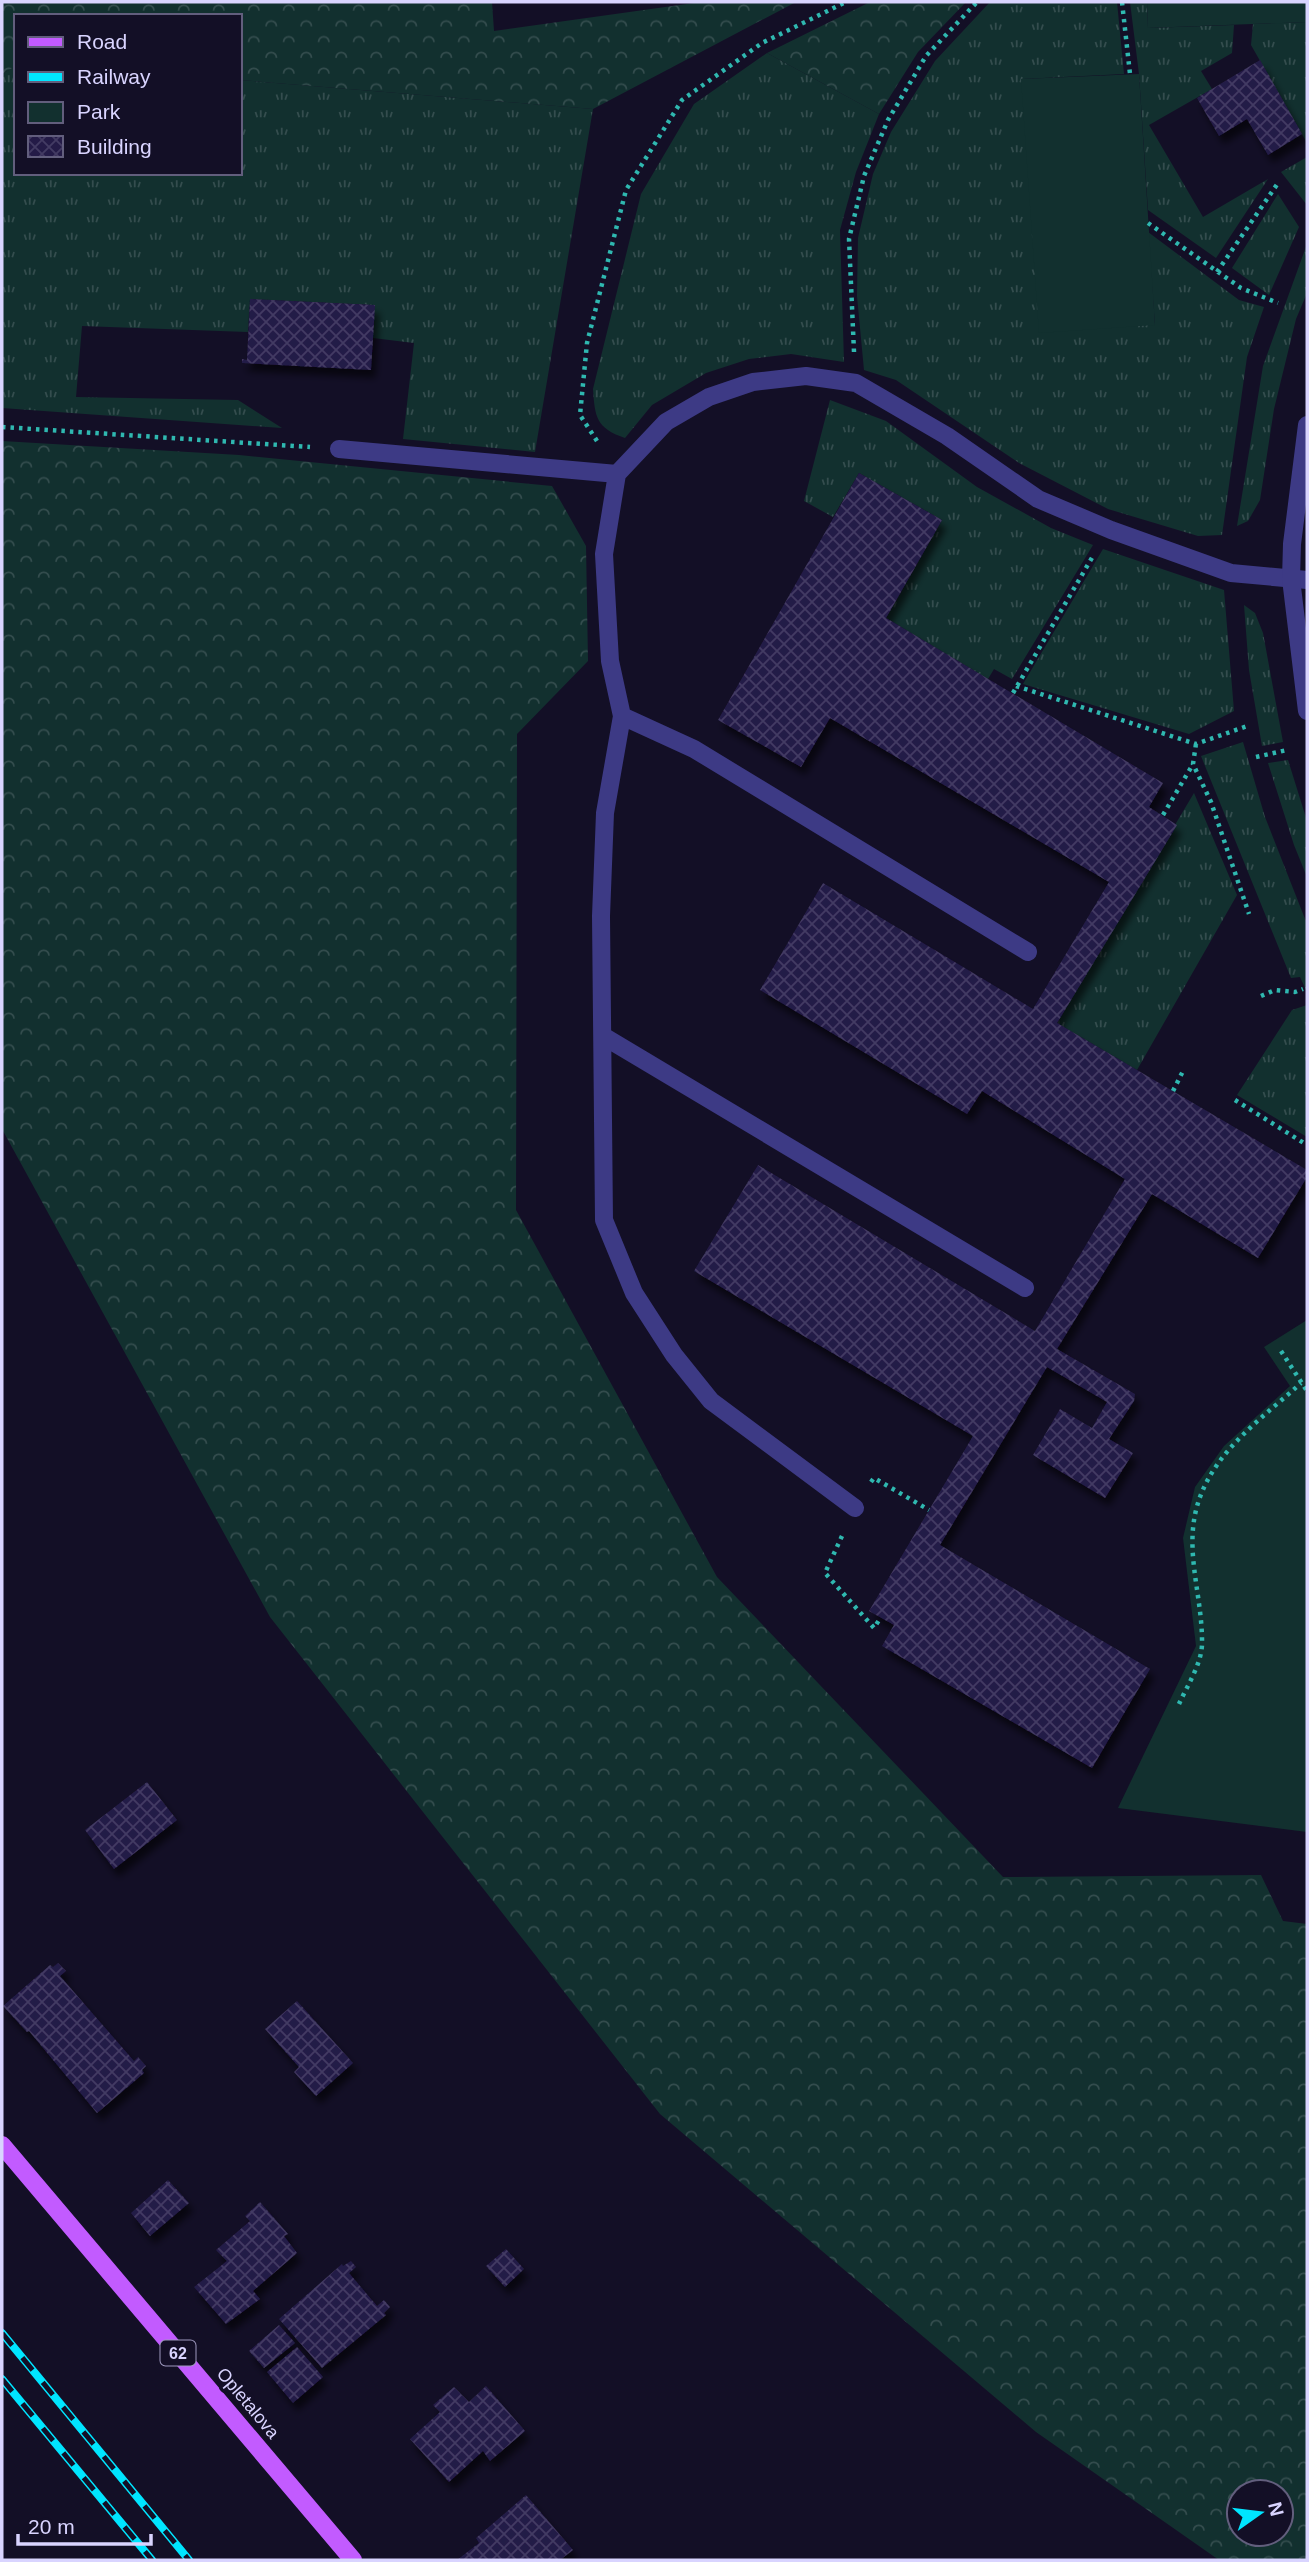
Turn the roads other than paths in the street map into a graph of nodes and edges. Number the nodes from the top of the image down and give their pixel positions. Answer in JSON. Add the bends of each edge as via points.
{"nodes":[{"id":1,"x":1307,"y":425,"type":"edge"},
{"id":2,"x":339,"y":449,"type":"road end"},
{"id":3,"x":617,"y":474,"type":"junction"},
{"id":4,"x":1299,"y":580,"type":"edge"},
{"id":5,"x":1307,"y":711,"type":"edge"},
{"id":6,"x":622,"y":716,"type":"junction"},
{"id":7,"x":1028,"y":952,"type":"dead end"},
{"id":8,"x":603,"y":1036,"type":"junction"},
{"id":9,"x":1025,"y":1288,"type":"dead end"},
{"id":10,"x":855,"y":1508,"type":"dead end"},
{"id":11,"x":2,"y":2145,"type":"edge"},
{"id":12,"x":354,"y":2560,"type":"edge"}],
"edges":[{"from":1,"to":4,"type":"street","via":[[1292,544]]},
{"from":2,"to":3,"type":"street"},
{"from":3,"to":4,"type":"street","via":[[666,422],[709,397],[753,382],[806,376],[856,383],[947,436],[1038,499],[1231,573]]},
{"from":3,"to":6,"type":"street","via":[[604,554],[610,661]]},
{"from":4,"to":5,"type":"street"},
{"from":6,"to":7,"type":"street","via":[[694,749]]},
{"from":6,"to":8,"type":"street","via":[[605,813]]},
{"from":8,"to":9,"type":"street"},
{"from":8,"to":10,"type":"street","via":[[604,1220],[634,1293],[711,1401]]},
{"from":11,"to":12,"type":"main road","name":"Opletalova","number":"62"}]}
